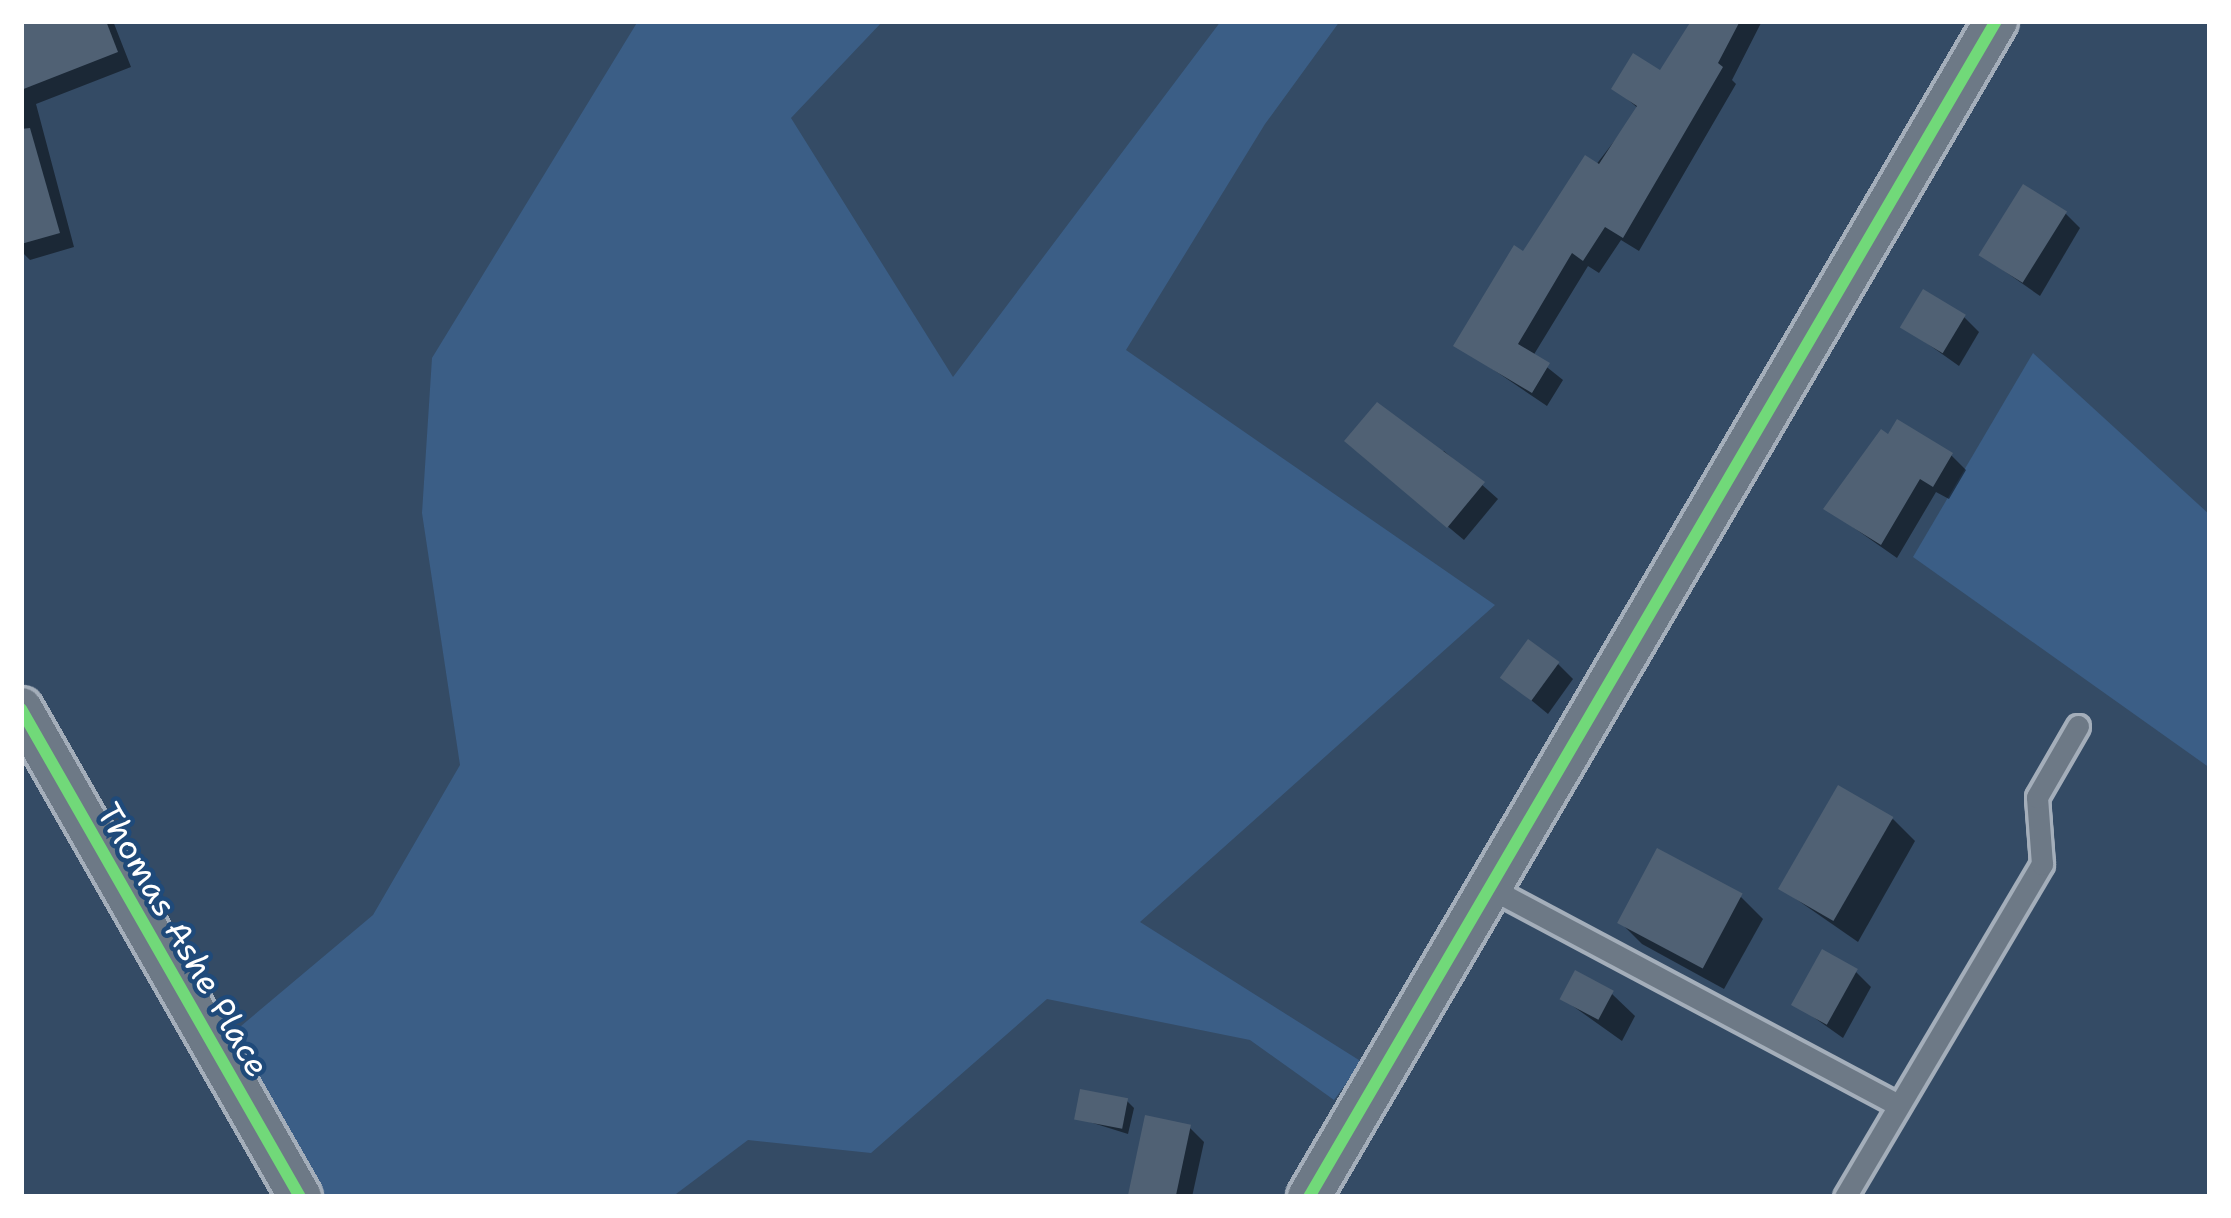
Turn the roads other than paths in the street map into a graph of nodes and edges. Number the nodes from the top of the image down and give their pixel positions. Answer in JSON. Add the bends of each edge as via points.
{"nodes":[{"id":1,"x":1996,"y":21,"type":"edge"},
{"id":2,"x":21,"y":709,"type":"edge"},
{"id":3,"x":2078,"y":726,"type":"dead end"},
{"id":4,"x":1492,"y":889,"type":"junction"},
{"id":5,"x":1896,"y":1104,"type":"junction"},
{"id":6,"x":300,"y":1197,"type":"edge"},
{"id":7,"x":1309,"y":1197,"type":"edge"},
{"id":8,"x":1845,"y":1197,"type":"edge"}],
"edges":[{"from":1,"to":4,"type":"street"},
{"from":2,"to":6,"type":"street","name":"Thomas Ashe Place"},
{"from":3,"to":5,"type":"lane","via":[[2038,796],[2042,864]]},
{"from":4,"to":5,"type":"lane"},
{"from":4,"to":7,"type":"street"},
{"from":5,"to":8,"type":"lane"}]}
